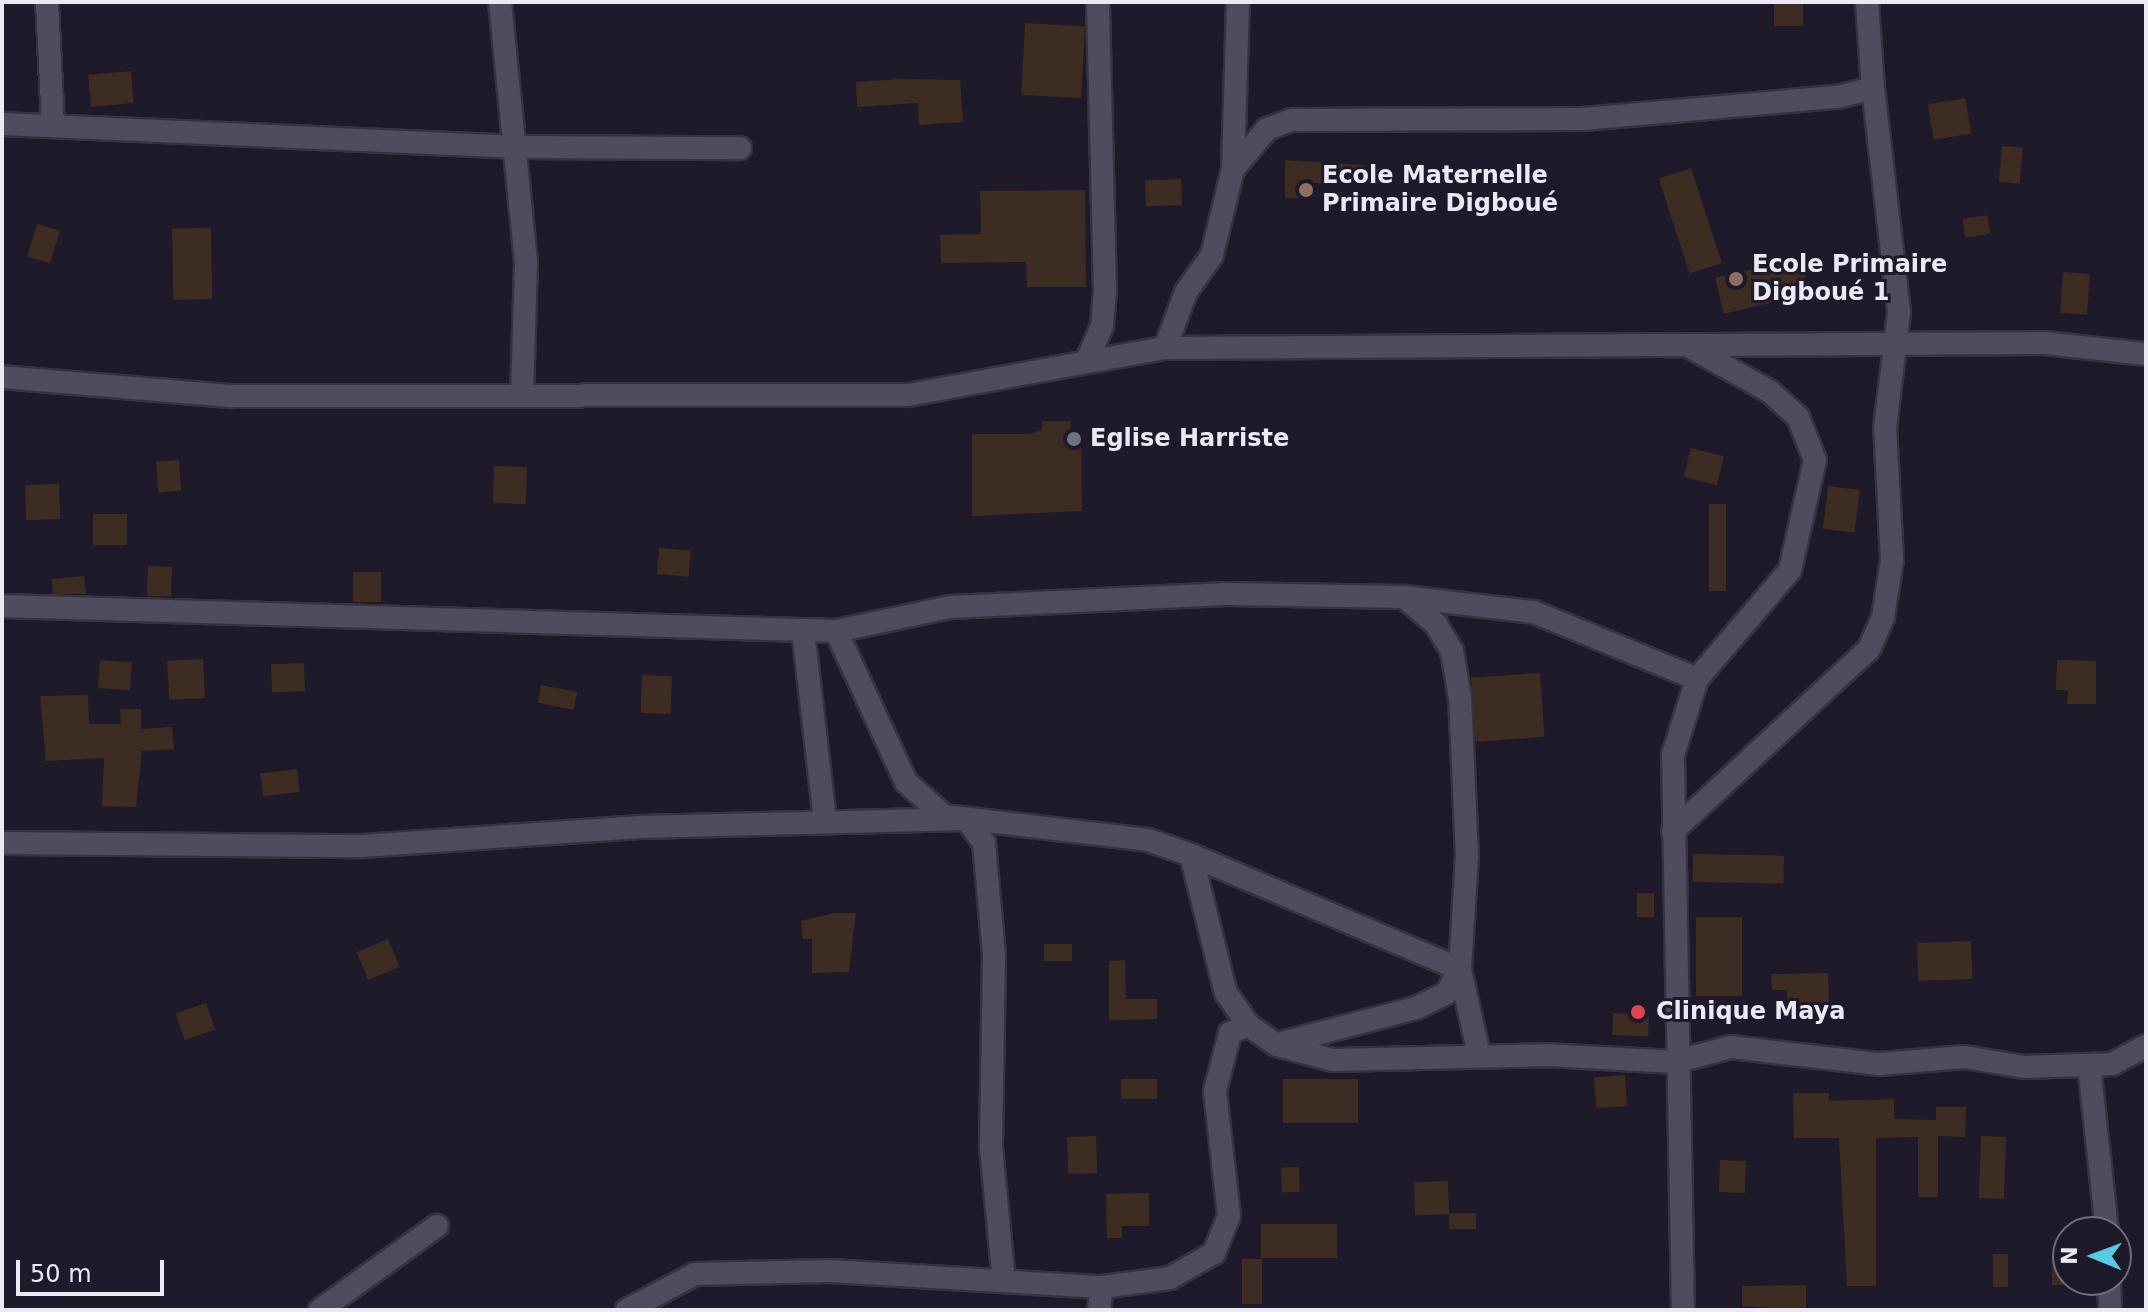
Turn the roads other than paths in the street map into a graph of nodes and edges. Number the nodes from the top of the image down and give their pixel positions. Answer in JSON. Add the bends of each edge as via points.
{"nodes":[{"id":1,"x":47,"y":2,"type":"edge"},
{"id":2,"x":500,"y":2,"type":"edge"},
{"id":3,"x":1098,"y":2,"type":"edge"},
{"id":4,"x":1238,"y":2,"type":"edge"},
{"id":5,"x":1867,"y":2,"type":"edge"},
{"id":6,"x":1873,"y":88,"type":"junction"},
{"id":7,"x":2,"y":124,"type":"edge"},
{"id":8,"x":53,"y":125,"type":"junction"},
{"id":9,"x":517,"y":147,"type":"junction"},
{"id":10,"x":740,"y":148,"type":"dead end"},
{"id":11,"x":1233,"y":169,"type":"junction"},
{"id":12,"x":1895,"y":344,"type":"junction"},
{"id":13,"x":1687,"y":345,"type":"junction"},
{"id":14,"x":1165,"y":348,"type":"junction"},
{"id":15,"x":2146,"y":354,"type":"edge"},
{"id":16,"x":1087,"y":360,"type":"junction"},
{"id":17,"x":2,"y":377,"type":"edge"},
{"id":18,"x":522,"y":396,"type":"junction"},
{"id":19,"x":1404,"y":597,"type":"junction"},
{"id":20,"x":2,"y":606,"type":"edge"},
{"id":21,"x":803,"y":630,"type":"junction"},
{"id":22,"x":836,"y":631,"type":"junction"},
{"id":23,"x":1697,"y":679,"type":"junction"},
{"id":24,"x":825,"y":819,"type":"junction"},
{"id":25,"x":966,"y":819,"type":"junction"},
{"id":26,"x":1673,"y":831,"type":"junction"},
{"id":27,"x":2,"y":843,"type":"edge"},
{"id":28,"x":1191,"y":855,"type":"junction"},
{"id":29,"x":1460,"y":969,"type":"junction"},
{"id":30,"x":1248,"y":1025,"type":"junction"},
{"id":31,"x":1277,"y":1045,"type":"junction"},
{"id":32,"x":2146,"y":1046,"type":"edge"},
{"id":33,"x":1479,"y":1055,"type":"junction"},
{"id":34,"x":1675,"y":1062,"type":"junction"},
{"id":35,"x":2089,"y":1065,"type":"junction"},
{"id":36,"x":2105,"y":1216,"type":"edge"},
{"id":37,"x":437,"y":1226,"type":"dead end"},
{"id":38,"x":1004,"y":1281,"type":"junction"},
{"id":39,"x":1102,"y":1287,"type":"junction"},
{"id":40,"x":320,"y":1310,"type":"edge"},
{"id":41,"x":627,"y":1310,"type":"edge"},
{"id":42,"x":1099,"y":1310,"type":"edge"},
{"id":43,"x":1683,"y":1310,"type":"edge"}],
"edges":[{"from":1,"to":8,"type":"street"},
{"from":2,"to":9,"type":"street"},
{"from":3,"to":16,"type":"street","via":[[1105,292],[1102,326]]},
{"from":4,"to":11,"type":"street"},
{"from":5,"to":6,"type":"street"},
{"from":6,"to":11,"type":"street","via":[[1726,112],[1292,120],[1267,129]]},
{"from":6,"to":12,"type":"street","via":[[1897,265]]},
{"from":7,"to":8,"type":"street"},
{"from":8,"to":9,"type":"street"},
{"from":9,"to":10,"type":"street"},
{"from":9,"to":18,"type":"street","via":[[526,262]]},
{"from":11,"to":14,"type":"street","via":[[1212,255],[1186,292]]},
{"from":12,"to":13,"type":"street"},
{"from":12,"to":15,"type":"street","via":[[2044,343]]},
{"from":12,"to":26,"type":"street","via":[[1885,428],[1892,560],[1877,638],[1704,810]]},
{"from":13,"to":14,"type":"street"},
{"from":13,"to":23,"type":"street","via":[[1769,391],[1798,417],[1815,460],[1790,570]]},
{"from":14,"to":16,"type":"street"},
{"from":16,"to":18,"type":"street","via":[[999,384],[908,395]]},
{"from":17,"to":18,"type":"street","via":[[230,396]]},
{"from":19,"to":22,"type":"street","via":[[1227,594],[951,607]]},
{"from":19,"to":23,"type":"street","via":[[1534,612]]},
{"from":19,"to":29,"type":"street","via":[[1436,624],[1452,651],[1460,698],[1467,856]]},
{"from":20,"to":21,"type":"street"},
{"from":21,"to":22,"type":"street"},
{"from":21,"to":24,"type":"street"},
{"from":22,"to":25,"type":"street","via":[[906,782],[944,816]]},
{"from":23,"to":26,"type":"street","via":[[1673,755]]},
{"from":24,"to":25,"type":"street"},
{"from":24,"to":27,"type":"street","via":[[362,846]]},
{"from":25,"to":28,"type":"street","via":[[1148,840]]},
{"from":25,"to":38,"type":"street","via":[[984,843],[994,955],[991,1147]]},
{"from":26,"to":34,"type":"street","via":[[1681,1001]]},
{"from":28,"to":29,"type":"street"},
{"from":28,"to":30,"type":"street","via":[[1205,887],[1209,945],[1226,993]]},
{"from":29,"to":31,"type":"street","via":[[1447,993],[1416,1008]]},
{"from":29,"to":33,"type":"street"},
{"from":30,"to":31,"type":"street"},
{"from":30,"to":39,"type":"street","via":[[1230,1033],[1215,1091],[1229,1216],[1214,1253],[1170,1278]]},
{"from":31,"to":33,"type":"street","via":[[1333,1060]]},
{"from":32,"to":35,"type":"street","via":[[2112,1064]]},
{"from":33,"to":34,"type":"street"},
{"from":34,"to":35,"type":"street","via":[[1731,1047],[1879,1064],[1965,1057],[2024,1067]]},
{"from":34,"to":43,"type":"street"},
{"from":35,"to":36,"type":"street"},
{"from":37,"to":40,"type":"street"},
{"from":38,"to":39,"type":"street"},
{"from":38,"to":41,"type":"street","via":[[830,1271],[695,1274]]},
{"from":39,"to":42,"type":"street"}]}
